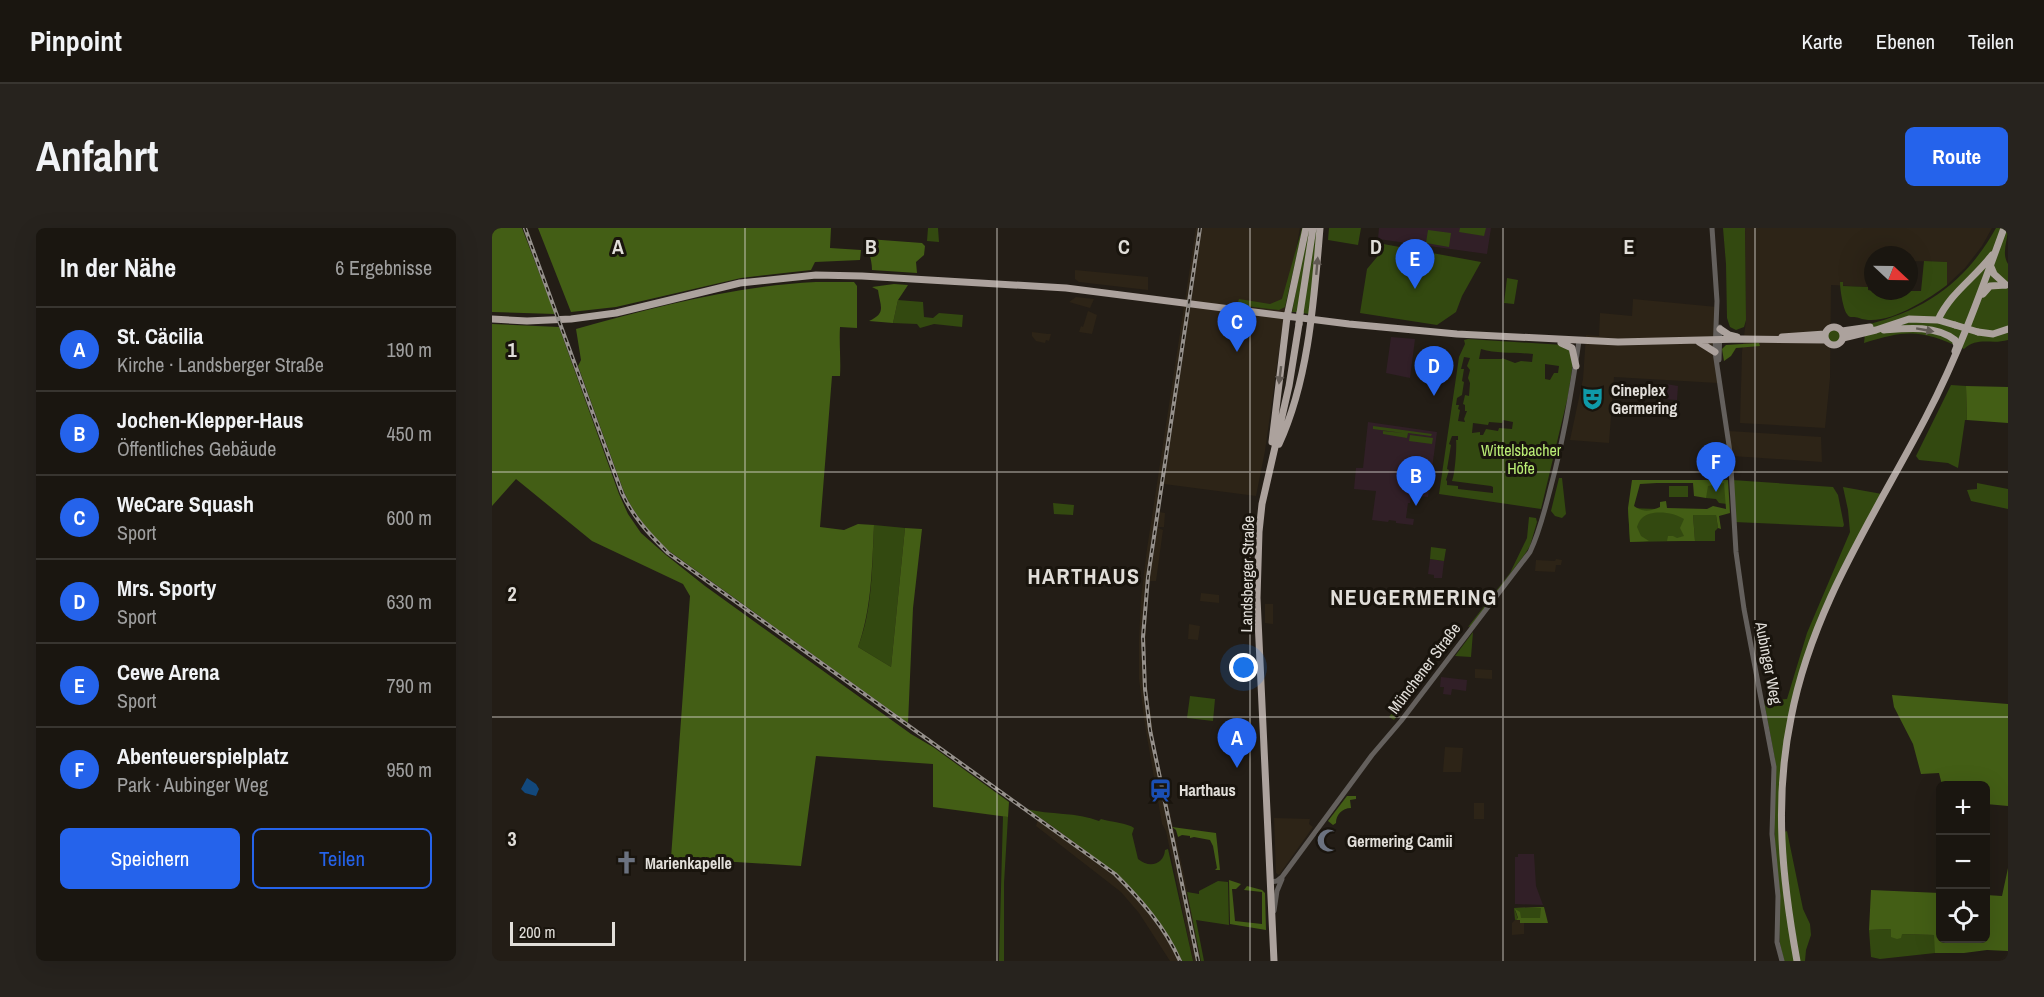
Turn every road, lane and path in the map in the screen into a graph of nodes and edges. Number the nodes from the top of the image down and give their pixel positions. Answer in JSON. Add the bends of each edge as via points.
{"nodes":[{"id":1,"x":1306,"y":228,"type":"edge"},
{"id":2,"x":1313,"y":228,"type":"edge"},
{"id":3,"x":1320,"y":228,"type":"edge"},
{"id":4,"x":1712,"y":228,"type":"edge"},
{"id":5,"x":2004,"y":228,"type":"edge"},
{"id":6,"x":1997,"y":248,"type":"junction"},
{"id":7,"x":1990,"y":267,"type":"junction"},
{"id":8,"x":2007,"y":286,"type":"edge"},
{"id":9,"x":1980,"y":295,"type":"junction"},
{"id":10,"x":1290,"y":299,"type":"junction"},
{"id":11,"x":1313,"y":303,"type":"junction"},
{"id":12,"x":1275,"y":315,"type":"junction"},
{"id":13,"x":1287,"y":316,"type":"junction"},
{"id":14,"x":1718,"y":317,"type":"junction"},
{"id":15,"x":492,"y":319,"type":"edge"},
{"id":16,"x":1312,"y":320,"type":"junction"},
{"id":17,"x":1938,"y":320,"type":"junction"},
{"id":18,"x":1325,"y":321,"type":"junction"},
{"id":19,"x":1887,"y":325,"type":"junction"},
{"id":20,"x":1720,"y":329,"type":"junction"},
{"id":21,"x":2008,"y":329,"type":"edge"},
{"id":22,"x":1876,"y":330,"type":"junction"},
{"id":23,"x":1286,"y":333,"type":"junction"},
{"id":24,"x":1842,"y":334,"type":"junction"},
{"id":25,"x":1825,"y":337,"type":"junction"},
{"id":26,"x":1521,"y":338,"type":"junction"},
{"id":27,"x":1308,"y":339,"type":"junction"},
{"id":28,"x":1742,"y":339,"type":"junction"},
{"id":29,"x":1718,"y":340,"type":"junction"},
{"id":30,"x":1579,"y":341,"type":"junction"},
{"id":31,"x":1697,"y":341,"type":"junction"},
{"id":32,"x":1715,"y":352,"type":"junction"},
{"id":33,"x":1955,"y":356,"type":"junction"},
{"id":34,"x":1576,"y":366,"type":"junction"},
{"id":35,"x":1719,"y":371,"type":"junction"},
{"id":36,"x":1273,"y":454,"type":"junction"},
{"id":37,"x":1282,"y":877,"type":"junction"},
{"id":38,"x":1270,"y":882,"type":"junction"},
{"id":39,"x":1273,"y":915,"type":"junction"},
{"id":40,"x":1274,"y":961,"type":"edge"},
{"id":41,"x":1782,"y":961,"type":"edge"},
{"id":42,"x":1797,"y":961,"type":"edge"}],
"edges":[{"from":1,"to":10,"type":"main road"},
{"from":2,"to":36,"type":"main road","name":"Landsberger Straße","bridge":true,"via":[[1289,386]]},
{"from":11,"to":3,"type":"main road","one_way":true},
{"from":4,"to":14,"type":"street"},
{"from":5,"to":6,"type":"main road"},
{"from":6,"to":7,"type":"main road"},
{"from":6,"to":17,"type":"main road","via":[[1979,272],[1950,298]]},
{"from":7,"to":8,"type":"main road"},
{"from":7,"to":9,"type":"main road"},
{"from":8,"to":9,"type":"main road","via":[[1990,286]]},
{"from":9,"to":33,"type":"main road"},
{"from":10,"to":12,"type":"main road"},
{"from":10,"to":13,"type":"main road"},
{"from":11,"to":16,"type":"main road"},
{"from":11,"to":18,"type":"main road","via":[[1316,313]]},
{"from":12,"to":13,"type":"main road"},
{"from":12,"to":15,"type":"main road","via":[[1066,288],[816,275],[740,283],[616,313],[571,319]]},
{"from":12,"to":23,"type":"main road"},
{"from":13,"to":16,"type":"main road"},
{"from":13,"to":23,"type":"main road"},
{"from":14,"to":20,"type":"street"},
{"from":14,"to":29,"type":"street"},
{"from":16,"to":18,"type":"main road"},
{"from":16,"to":27,"type":"main road"},
{"from":17,"to":19,"type":"main road","via":[[1909,319]]},
{"from":17,"to":21,"type":"main road","bridge":true,"via":[[1993,334]]},
{"from":18,"to":26,"type":"main road"},
{"from":18,"to":27,"type":"main road","via":[[1314,328]]},
{"from":19,"to":22,"type":"main road"},
{"from":19,"to":24,"type":"main road"},
{"from":20,"to":28,"type":"main road"},
{"from":20,"to":29,"type":"street"},
{"from":22,"to":24,"type":"main road"},
{"from":22,"to":33,"type":"main road","one_way":true,"via":[[1910,328],[1946,335],[1956,343]]},
{"from":23,"to":36,"type":"main road","one_way":true},
{"from":24,"to":25,"type":"main road","via":[[1832,327]]},
{"from":24,"to":25,"type":"main road","via":[[1835,346]]},
{"from":25,"to":28,"type":"main road"},
{"from":26,"to":30,"type":"main road"},
{"from":26,"to":34,"type":"main road","via":[[1570,346]]},
{"from":27,"to":36,"type":"main road","via":[[1286,428]]},
{"from":28,"to":29,"type":"main road"},
{"from":29,"to":31,"type":"main road"},
{"from":29,"to":32,"type":"street","name":"Aubinger Weg"},
{"from":29,"to":35,"type":"street","name":"Aubinger Weg"},
{"from":30,"to":31,"type":"main road"},
{"from":30,"to":34,"type":"street","name":"Münchener Straße"},
{"from":31,"to":32,"type":"main road"},
{"from":32,"to":35,"type":"street","name":"Aubinger Weg"},
{"from":33,"to":42,"type":"main road","via":[[1924,422],[1841,573],[1817,627],[1797,690],[1784,762],[1781,844]]},
{"from":34,"to":37,"type":"street","name":"Münchener Straße","via":[[1563,442],[1530,552]]},
{"from":35,"to":41,"type":"street","name":"Aubinger Weg","via":[[1744,609],[1773,755],[1772,834],[1778,896],[1777,942]]},
{"from":36,"to":38,"type":"main road","name":"Landsberger Straße","via":[[1259,532],[1257,598]]},
{"from":37,"to":38,"type":"street"},
{"from":37,"to":39,"type":"street"},
{"from":38,"to":39,"type":"main road","name":"Landsberger Straße"},
{"from":39,"to":40,"type":"main road","name":"Landsberger Straße"}]}
